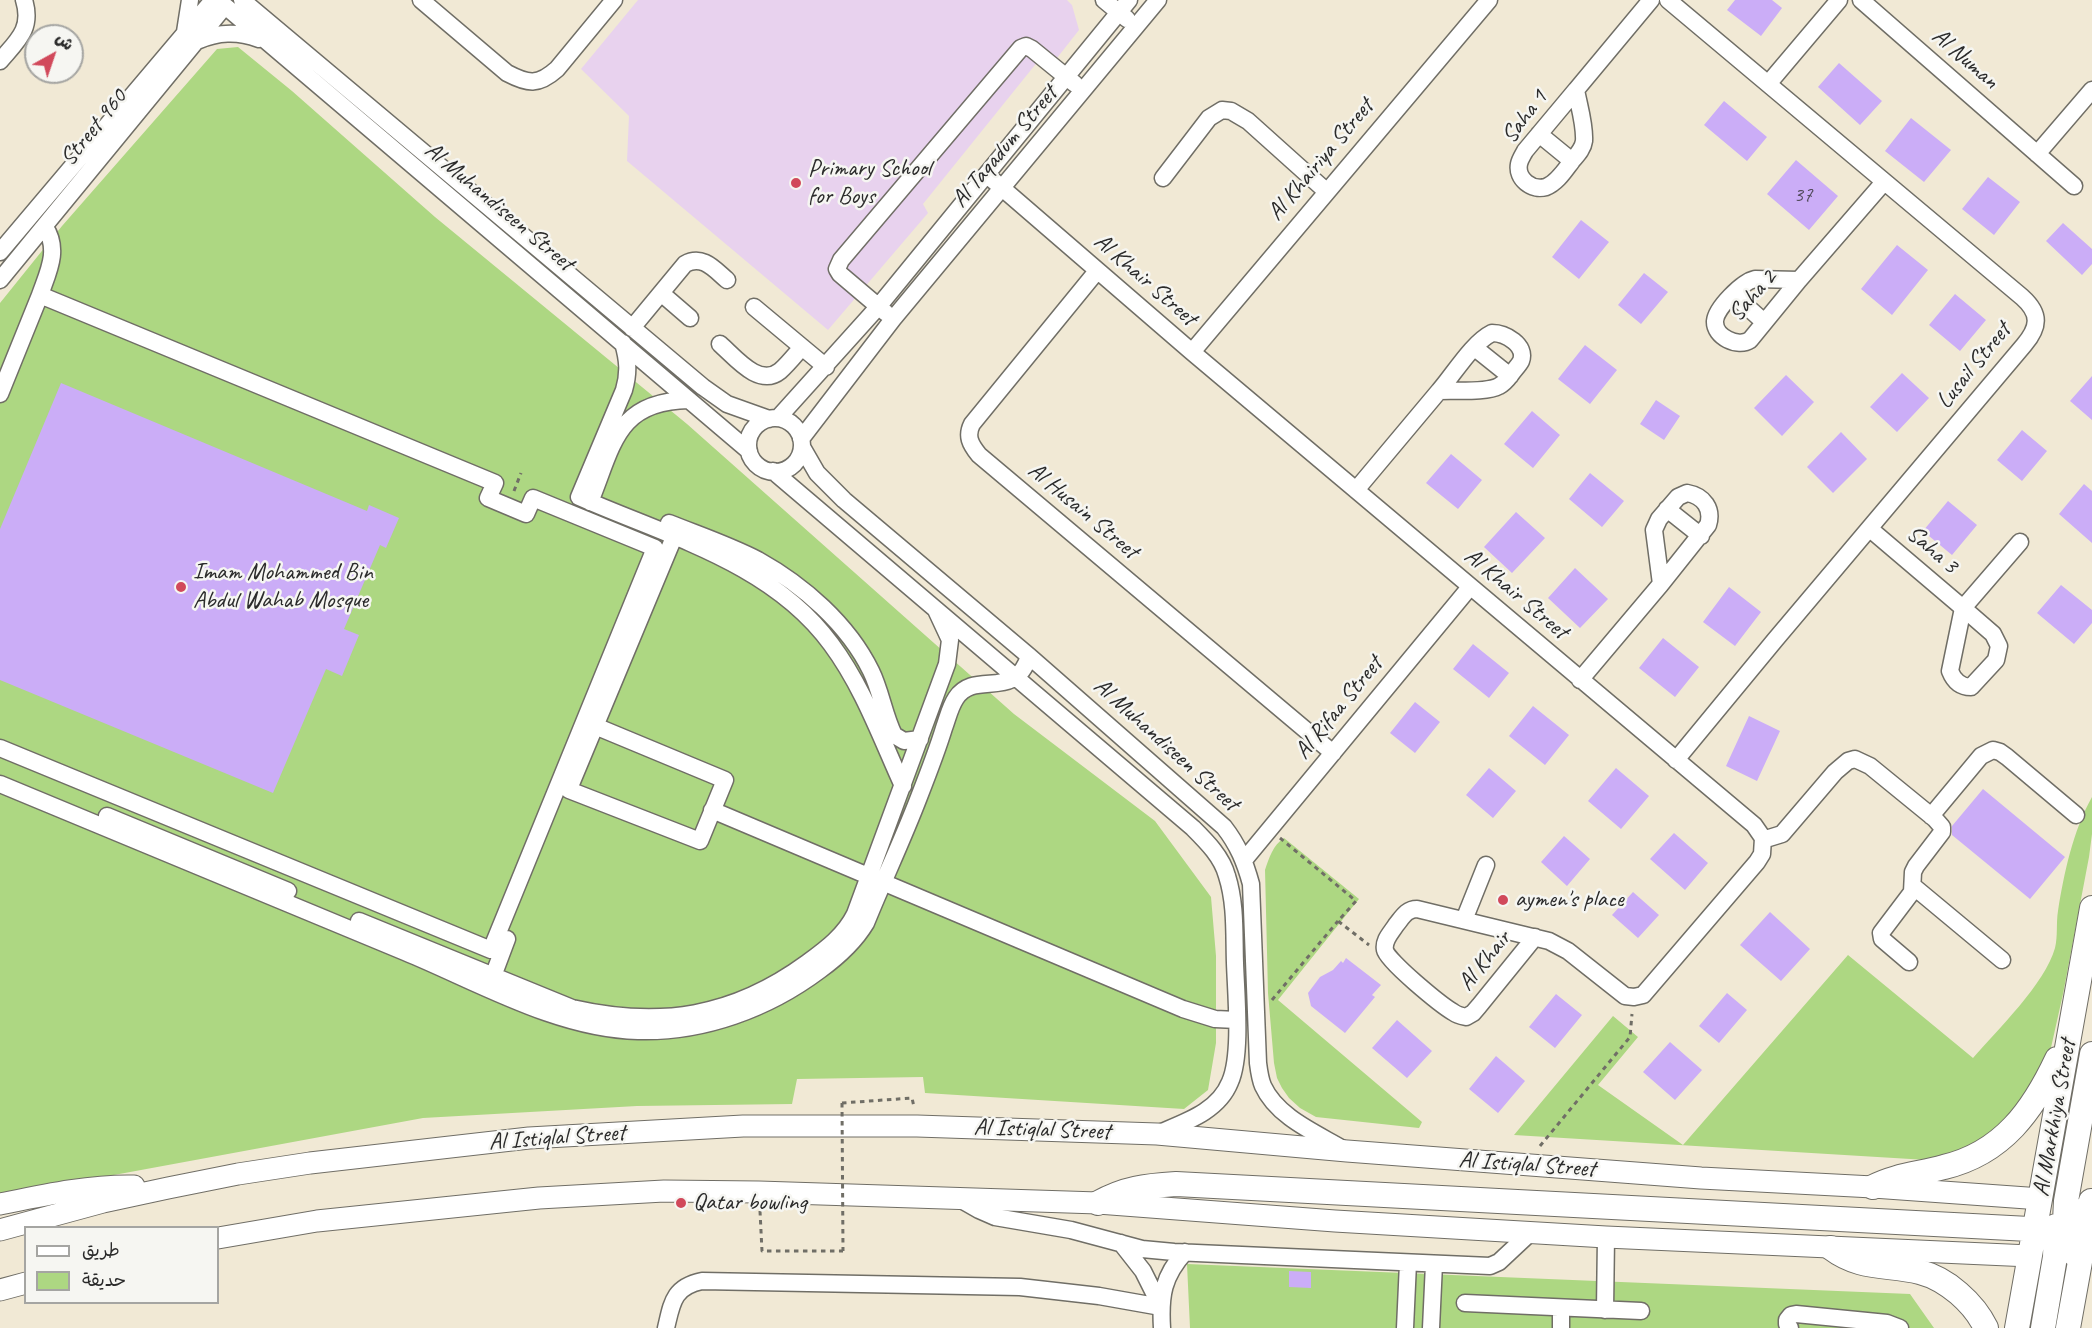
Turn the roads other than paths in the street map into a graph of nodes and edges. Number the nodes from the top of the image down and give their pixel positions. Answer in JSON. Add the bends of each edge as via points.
{"nodes":[{"id":1,"x":24,"y":0,"type":"edge"},
{"id":2,"x":190,"y":0,"type":"edge"},
{"id":3,"x":242,"y":0,"type":"edge"},
{"id":4,"x":421,"y":0,"type":"edge"},
{"id":5,"x":614,"y":0,"type":"edge"},
{"id":6,"x":1104,"y":0,"type":"edge"},
{"id":7,"x":1158,"y":0,"type":"edge"},
{"id":8,"x":1489,"y":0,"type":"edge"},
{"id":9,"x":1651,"y":0,"type":"edge"},
{"id":10,"x":1668,"y":0,"type":"edge"},
{"id":11,"x":1839,"y":0,"type":"edge"},
{"id":12,"x":1861,"y":0,"type":"edge"},
{"id":13,"x":218,"y":2,"type":"edge"},
{"id":14,"x":1124,"y":6,"type":"edge"},
{"id":15,"x":1136,"y":27,"type":"junction"},
{"id":16,"x":190,"y":38,"type":"junction"},
{"id":17,"x":271,"y":46,"type":"junction"},
{"id":18,"x":0,"y":61,"type":"edge"},
{"id":19,"x":1066,"y":77,"type":"junction"},
{"id":20,"x":1768,"y":84,"type":"junction"},
{"id":21,"x":1576,"y":90,"type":"junction"},
{"id":22,"x":2092,"y":90,"type":"edge"},
{"id":23,"x":1083,"y":91,"type":"junction"},
{"id":24,"x":1539,"y":134,"type":"junction"},
{"id":25,"x":2037,"y":154,"type":"junction"},
{"id":26,"x":1572,"y":161,"type":"junction"},
{"id":27,"x":987,"y":175,"type":"junction"},
{"id":28,"x":1163,"y":178,"type":"dead end"},
{"id":29,"x":1884,"y":182,"type":"junction"},
{"id":30,"x":2074,"y":186,"type":"dead end"},
{"id":31,"x":1003,"y":188,"type":"junction"},
{"id":32,"x":1326,"y":190,"type":"junction"},
{"id":33,"x":45,"y":227,"type":"junction"},
{"id":34,"x":0,"y":252,"type":"edge"},
{"id":35,"x":1097,"y":271,"type":"junction"},
{"id":36,"x":0,"y":280,"type":"edge"},
{"id":37,"x":727,"y":280,"type":"dead end"},
{"id":38,"x":1799,"y":280,"type":"junction"},
{"id":39,"x":661,"y":293,"type":"junction"},
{"id":40,"x":1733,"y":294,"type":"junction"},
{"id":41,"x":40,"y":295,"type":"junction"},
{"id":42,"x":754,"y":307,"type":"dead end"},
{"id":43,"x":878,"y":307,"type":"junction"},
{"id":44,"x":690,"y":318,"type":"dead end"},
{"id":45,"x":893,"y":320,"type":"junction"},
{"id":46,"x":1764,"y":322,"type":"junction"},
{"id":47,"x":632,"y":328,"type":"junction"},
{"id":48,"x":623,"y":343,"type":"junction"},
{"id":49,"x":720,"y":344,"type":"dead end"},
{"id":50,"x":802,"y":346,"type":"junction"},
{"id":51,"x":1475,"y":348,"type":"junction"},
{"id":52,"x":1192,"y":352,"type":"junction"},
{"id":53,"x":826,"y":367,"type":"junction"},
{"id":54,"x":1510,"y":376,"type":"junction"},
{"id":55,"x":1439,"y":391,"type":"junction"},
{"id":56,"x":0,"y":394,"type":"edge"},
{"id":57,"x":689,"y":400,"type":"junction"},
{"id":58,"x":773,"y":418,"type":"junction"},
{"id":59,"x":802,"y":443,"type":"junction"},
{"id":60,"x":749,"y":451,"type":"junction"},
{"id":61,"x":773,"y":471,"type":"junction"},
{"id":62,"x":1356,"y":490,"type":"junction"},
{"id":63,"x":592,"y":497,"type":"junction"},
{"id":64,"x":1667,"y":509,"type":"junction"},
{"id":65,"x":1870,"y":529,"type":"junction"},
{"id":66,"x":1701,"y":536,"type":"junction"},
{"id":67,"x":674,"y":537,"type":"junction"},
{"id":68,"x":2020,"y":542,"type":"dead end"},
{"id":69,"x":1661,"y":584,"type":"junction"},
{"id":70,"x":1470,"y":587,"type":"junction"},
{"id":71,"x":936,"y":610,"type":"junction"},
{"id":72,"x":1029,"y":656,"type":"junction"},
{"id":73,"x":1015,"y":678,"type":"junction"},
{"id":74,"x":1580,"y":680,"type":"junction"},
{"id":75,"x":595,"y":726,"type":"junction"},
{"id":76,"x":920,"y":740,"type":"junction"},
{"id":77,"x":0,"y":748,"type":"edge"},
{"id":78,"x":1333,"y":753,"type":"junction"},
{"id":79,"x":1676,"y":760,"type":"junction"},
{"id":80,"x":0,"y":772,"type":"edge"},
{"id":81,"x":0,"y":784,"type":"edge"},
{"id":82,"x":903,"y":786,"type":"junction"},
{"id":83,"x":569,"y":790,"type":"junction"},
{"id":84,"x":712,"y":810,"type":"junction"},
{"id":85,"x":2076,"y":815,"type":"dead end"},
{"id":86,"x":1931,"y":816,"type":"junction"},
{"id":87,"x":1763,"y":838,"type":"junction"},
{"id":88,"x":1245,"y":859,"type":"junction"},
{"id":89,"x":1486,"y":865,"type":"dead end"},
{"id":90,"x":876,"y":880,"type":"junction"},
{"id":91,"x":1913,"y":886,"type":"junction"},
{"id":92,"x":2092,"y":908,"type":"edge"},
{"id":93,"x":1464,"y":920,"type":"junction"},
{"id":94,"x":1535,"y":937,"type":"junction"},
{"id":95,"x":2002,"y":960,"type":"dead end"},
{"id":96,"x":1909,"y":962,"type":"dead end"},
{"id":97,"x":491,"y":982,"type":"junction"},
{"id":98,"x":1237,"y":1020,"type":"junction"},
{"id":99,"x":2071,"y":1029,"type":"junction"},
{"id":100,"x":2092,"y":1053,"type":"edge"},
{"id":101,"x":1156,"y":1134,"type":"junction"},
{"id":102,"x":1347,"y":1151,"type":"junction"},
{"id":103,"x":1873,"y":1186,"type":"junction"},
{"id":104,"x":168,"y":1188,"type":"junction"},
{"id":105,"x":958,"y":1198,"type":"junction"},
{"id":106,"x":2041,"y":1199,"type":"junction"},
{"id":107,"x":2092,"y":1201,"type":"edge"},
{"id":108,"x":1098,"y":1203,"type":"junction"},
{"id":109,"x":0,"y":1204,"type":"edge"},
{"id":110,"x":0,"y":1230,"type":"edge"},
{"id":111,"x":2064,"y":1230,"type":"edge"},
{"id":112,"x":1530,"y":1233,"type":"junction"},
{"id":113,"x":219,"y":1238,"type":"edge"},
{"id":114,"x":1606,"y":1238,"type":"junction"},
{"id":115,"x":1121,"y":1243,"type":"junction"},
{"id":116,"x":1831,"y":1248,"type":"junction"},
{"id":117,"x":1185,"y":1252,"type":"junction"},
{"id":118,"x":2030,"y":1256,"type":"junction"},
{"id":119,"x":2086,"y":1260,"type":"edge"},
{"id":120,"x":1408,"y":1263,"type":"junction"},
{"id":121,"x":1434,"y":1264,"type":"junction"},
{"id":122,"x":24,"y":1284,"type":"edge"},
{"id":123,"x":0,"y":1290,"type":"edge"},
{"id":124,"x":1464,"y":1303,"type":"dead end"},
{"id":125,"x":1161,"y":1306,"type":"junction"},
{"id":126,"x":1561,"y":1308,"type":"junction"},
{"id":127,"x":1605,"y":1310,"type":"junction"},
{"id":128,"x":1641,"y":1311,"type":"dead end"},
{"id":129,"x":666,"y":1328,"type":"edge"},
{"id":130,"x":1162,"y":1328,"type":"edge"},
{"id":131,"x":1405,"y":1328,"type":"edge"},
{"id":132,"x":1431,"y":1328,"type":"edge"},
{"id":133,"x":1561,"y":1328,"type":"edge"},
{"id":134,"x":1790,"y":1328,"type":"edge"},
{"id":135,"x":1900,"y":1328,"type":"edge"},
{"id":136,"x":1986,"y":1328,"type":"edge"},
{"id":137,"x":2017,"y":1328,"type":"edge"},
{"id":138,"x":2043,"y":1328,"type":"edge"},
{"id":139,"x":2068,"y":1328,"type":"edge"}],
"edges":[{"from":1,"to":18,"type":"street","via":[[27,23]]},
{"from":2,"to":16,"type":"street"},
{"from":3,"to":47,"type":"street","name":"Al Muhandiseen Street"},
{"from":4,"to":5,"type":"street","via":[[507,74],[535,82],[557,69]]},
{"from":6,"to":14,"type":"street"},
{"from":7,"to":15,"type":"street","name":"Al Taqadum Street"},
{"from":8,"to":32,"type":"street","name":"Al Khairiya Street"},
{"from":9,"to":21,"type":"street","name":"Saha 1"},
{"from":10,"to":20,"type":"street","name":"Lusail Street"},
{"from":11,"to":20,"type":"street"},
{"from":12,"to":25,"type":"street","name":"Al Numan"},
{"from":13,"to":16,"type":"street","name":"Street 960"},
{"from":13,"to":17,"type":"street","name":"Al Muhandiseen Street"},
{"from":14,"to":15,"type":"street"},
{"from":14,"to":19,"type":"street","name":"Al Taqadum Street"},
{"from":15,"to":23,"type":"street","name":"Al Taqadum Street"},
{"from":16,"to":17,"type":"street","via":[[246,34]]},
{"from":16,"to":33,"type":"street","name":"Street 960"},
{"from":16,"to":34,"type":"street","name":"Street 960"},
{"from":17,"to":48,"type":"street","name":"Al Muhandiseen Street"},
{"from":19,"to":23,"type":"street"},
{"from":19,"to":27,"type":"street","name":"Al Taqadum Street"},
{"from":19,"to":43,"type":"street","via":[[1032,49],[1021,48],[841,260],[837,269],[840,274]]},
{"from":20,"to":29,"type":"street","name":"Lusail Street"},
{"from":21,"to":24,"type":"street","name":"Saha 1"},
{"from":21,"to":26,"type":"street","name":"Saha 1","via":[[1584,140]]},
{"from":22,"to":25,"type":"street"},
{"from":23,"to":31,"type":"street","name":"Al Taqadum Street"},
{"from":24,"to":26,"type":"street"},
{"from":24,"to":26,"type":"street","name":"Saha 1","via":[[1520,161],[1520,173],[1527,184],[1535,188],[1549,185]]},
{"from":25,"to":30,"type":"street","name":"Al Numan"},
{"from":27,"to":31,"type":"street","name":"Al Khair Street"},
{"from":27,"to":43,"type":"street","name":"Al Taqadum Street"},
{"from":28,"to":32,"type":"street","via":[[1209,118],[1222,110],[1248,121]]},
{"from":29,"to":38,"type":"street","name":"Saha 2"},
{"from":29,"to":65,"type":"street","name":"Lusail Street","via":[[2030,304],[2036,327]]},
{"from":31,"to":35,"type":"street","name":"Al Khair Street"},
{"from":31,"to":45,"type":"street","name":"Al Taqadum Street"},
{"from":32,"to":52,"type":"street","name":"Al Khairiya Street"},
{"from":33,"to":36,"type":"street","name":"Street 960"},
{"from":33,"to":41,"type":"street","via":[[53,249]]},
{"from":35,"to":52,"type":"street","name":"Al Khair Street"},
{"from":35,"to":78,"type":"street","name":"Al Husain Street","via":[[972,424],[968,431],[972,447]]},
{"from":37,"to":39,"type":"street","via":[[702,261],[690,261]]},
{"from":38,"to":40,"type":"street","name":"Saha 2","via":[[1750,280]]},
{"from":38,"to":46,"type":"street","name":"Saha 2"},
{"from":39,"to":44,"type":"street"},
{"from":39,"to":47,"type":"street"},
{"from":40,"to":46,"type":"street"},
{"from":40,"to":46,"type":"street","name":"Saha 2","via":[[1715,319],[1721,334],[1745,343]]},
{"from":41,"to":56,"type":"street"},
{"from":41,"to":77,"type":"street","via":[[495,483],[488,498],[526,514],[533,498],[655,548],[491,950]]},
{"from":42,"to":50,"type":"street"},
{"from":43,"to":45,"type":"street"},
{"from":43,"to":53,"type":"street","name":"Al Taqadum Street"},
{"from":45,"to":59,"type":"street","name":"Al Taqadum Street"},
{"from":47,"to":58,"type":"street","name":"Al Muhandiseen Street","via":[[715,397]]},
{"from":48,"to":57,"type":"street","name":"Al Muhandiseen Street"},
{"from":48,"to":63,"type":"street","via":[[628,376],[579,497]]},
{"from":49,"to":50,"type":"street","via":[[756,374],[767,376],[779,372]]},
{"from":50,"to":53,"type":"street"},
{"from":51,"to":54,"type":"street"},
{"from":51,"to":54,"type":"street","via":[[1492,333],[1508,336],[1522,354]]},
{"from":51,"to":55,"type":"street"},
{"from":52,"to":62,"type":"street","name":"Al Khair Street"},
{"from":53,"to":58,"type":"street","name":"Al Taqadum Street"},
{"from":54,"to":55,"type":"street","via":[[1492,388]]},
{"from":55,"to":62,"type":"street"},
{"from":57,"to":60,"type":"street","name":"Al Muhandiseen Street"},
{"from":57,"to":63,"type":"street","via":[[651,406],[626,422],[616,436]]},
{"from":58,"to":59,"type":"street","via":[[793,425]]},
{"from":58,"to":60,"type":"street","via":[[761,422],[751,434]]},
{"from":59,"to":61,"type":"street","via":[[789,468]]},
{"from":59,"to":72,"type":"street","name":"Al Muhandiseen Street","via":[[817,473],[844,500]]},
{"from":60,"to":61,"type":"street","via":[[758,465]]},
{"from":61,"to":71,"type":"street","name":"Al Muhandiseen Street"},
{"from":62,"to":70,"type":"street","name":"Al Khair Street"},
{"from":63,"to":67,"type":"street"},
{"from":63,"to":76,"type":"street","via":[[725,545],[757,560],[801,590],[855,643],[877,684],[894,735],[904,741]]},
{"from":64,"to":66,"type":"street"},
{"from":64,"to":66,"type":"street","via":[[1687,493],[1703,501],[1711,517]]},
{"from":64,"to":69,"type":"street","via":[[1654,530]]},
{"from":65,"to":68,"type":"street","name":"Saha 3","via":[[1963,608]]},
{"from":65,"to":79,"type":"street","name":"Lusail Street"},
{"from":66,"to":69,"type":"street"},
{"from":67,"to":75,"type":"street"},
{"from":67,"to":82,"type":"street","via":[[752,574],[781,592],[810,619],[859,689]]},
{"from":69,"to":74,"type":"street"},
{"from":70,"to":74,"type":"street","name":"Al Khair Street"},
{"from":70,"to":78,"type":"street","name":"Al Rifaa Street"},
{"from":71,"to":73,"type":"street","name":"Al Muhandiseen Street"},
{"from":71,"to":76,"type":"street","via":[[950,640],[949,656]]},
{"from":72,"to":73,"type":"street"},
{"from":72,"to":88,"type":"street","name":"Al Muhandiseen Street","via":[[1224,826]]},
{"from":73,"to":90,"type":"street","via":[[995,685],[972,685],[958,695],[919,798]]},
{"from":73,"to":98,"type":"street","name":"Al Muhandiseen Street","via":[[1193,828],[1219,858],[1231,892]]},
{"from":74,"to":79,"type":"street","name":"Al Khair Street"},
{"from":75,"to":83,"type":"street"},
{"from":75,"to":84,"type":"street","via":[[725,780]]},
{"from":76,"to":82,"type":"street"},
{"from":78,"to":88,"type":"street","name":"Al Rifaa Street"},
{"from":79,"to":87,"type":"street","name":"Al Khair Street","via":[[1754,825]]},
{"from":80,"to":97,"type":"street","via":[[220,861]]},
{"from":81,"to":97,"type":"street"},
{"from":82,"to":90,"type":"street"},
{"from":83,"to":84,"type":"street","via":[[700,841]]},
{"from":83,"to":97,"type":"street"},
{"from":84,"to":90,"type":"street"},
{"from":85,"to":86,"type":"street","via":[[2007,757],[1992,750],[1981,756]]},
{"from":86,"to":87,"type":"street","via":[[1870,766],[1855,759],[1835,772],[1782,834]]},
{"from":86,"to":91,"type":"street","via":[[1942,832],[1916,866]]},
{"from":87,"to":94,"type":"street","via":[[1757,862],[1643,994],[1625,996],[1558,945]]},
{"from":88,"to":102,"type":"street","name":"Al Muhandiseen Street","via":[[1252,893],[1258,1063],[1263,1086],[1291,1117]]},
{"from":89,"to":93,"type":"street"},
{"from":90,"to":97,"type":"street","via":[[862,931],[848,947],[806,981],[756,1008],[720,1021],[637,1031],[597,1026],[575,1022]]},
{"from":90,"to":98,"type":"street","via":[[1183,1009],[1215,1019]]},
{"from":91,"to":95,"type":"street"},
{"from":91,"to":96,"type":"street","via":[[1881,933],[1882,939]]},
{"from":92,"to":99,"type":"highway","name":"Al Markhiya Street"},
{"from":93,"to":94,"type":"street","name":"Al Khair"},
{"from":93,"to":94,"type":"street","name":"Al Khair","via":[[1412,909],[1387,938],[1385,951],[1393,963],[1453,1012],[1466,1017]]},
{"from":98,"to":101,"type":"street","name":"Al Muhandiseen Street","via":[[1234,1067],[1220,1099],[1207,1111]]},
{"from":99,"to":103,"type":"highway","via":[[2033,1105],[2002,1138],[1947,1167]]},
{"from":99,"to":106,"type":"highway","name":"Al Markhiya Street"},
{"from":100,"to":111,"type":"highway"},
{"from":101,"to":102,"type":"main road","name":"Al Istiqlal Street"},
{"from":101,"to":104,"type":"main road","name":"Al Istiqlal Street","via":[[906,1126],[743,1126],[629,1132],[530,1138],[310,1163]]},
{"from":102,"to":103,"type":"main road","name":"Al Istiqlal Street","via":[[1701,1178]]},
{"from":103,"to":106,"type":"main road","name":"Al Istiqlal Street"},
{"from":104,"to":109,"type":"main road","via":[[80,1189]]},
{"from":104,"to":110,"type":"main road","name":"Al Istiqlal Street"},
{"from":105,"to":108,"type":"main road"},
{"from":105,"to":113,"type":"main road","via":[[664,1191],[539,1198],[317,1221]]},
{"from":105,"to":115,"type":"street","via":[[994,1217]]},
{"from":106,"to":111,"type":"highway","name":"Al Istiqlal Street"},
{"from":107,"to":111,"type":"highway","name":"Al Istiqlal Street"},
{"from":108,"to":111,"type":"highway","via":[[1141,1186],[1176,1184]]},
{"from":108,"to":112,"type":"main road"},
{"from":111,"to":118,"type":"highway","name":"Al Markhiya Street"},
{"from":111,"to":119,"type":"highway"},
{"from":111,"to":138,"type":"highway"},
{"from":112,"to":114,"type":"main road"},
{"from":112,"to":121,"type":"street","via":[[1490,1266]]},
{"from":114,"to":116,"type":"main road"},
{"from":114,"to":127,"type":"street"},
{"from":115,"to":117,"type":"street","via":[[1142,1249]]},
{"from":115,"to":125,"type":"street","via":[[1143,1271]]},
{"from":116,"to":118,"type":"main road"},
{"from":116,"to":136,"type":"highway","via":[[1859,1263],[1934,1277],[1965,1299]]},
{"from":117,"to":120,"type":"street"},
{"from":117,"to":125,"type":"street","via":[[1167,1275]]},
{"from":118,"to":137,"type":"highway","name":"Al Markhiya Street"},
{"from":119,"to":139,"type":"highway"},
{"from":120,"to":121,"type":"street"},
{"from":120,"to":131,"type":"street"},
{"from":121,"to":132,"type":"street"},
{"from":122,"to":123,"type":"main road"},
{"from":124,"to":126,"type":"street"},
{"from":125,"to":129,"type":"street","via":[[1020,1287],[702,1281],[687,1286],[676,1296]]},
{"from":125,"to":130,"type":"street"},
{"from":126,"to":127,"type":"street"},
{"from":126,"to":133,"type":"street"},
{"from":127,"to":128,"type":"street"},
{"from":134,"to":135,"type":"street","via":[[1787,1320],[1796,1314],[1887,1323]]}]}
